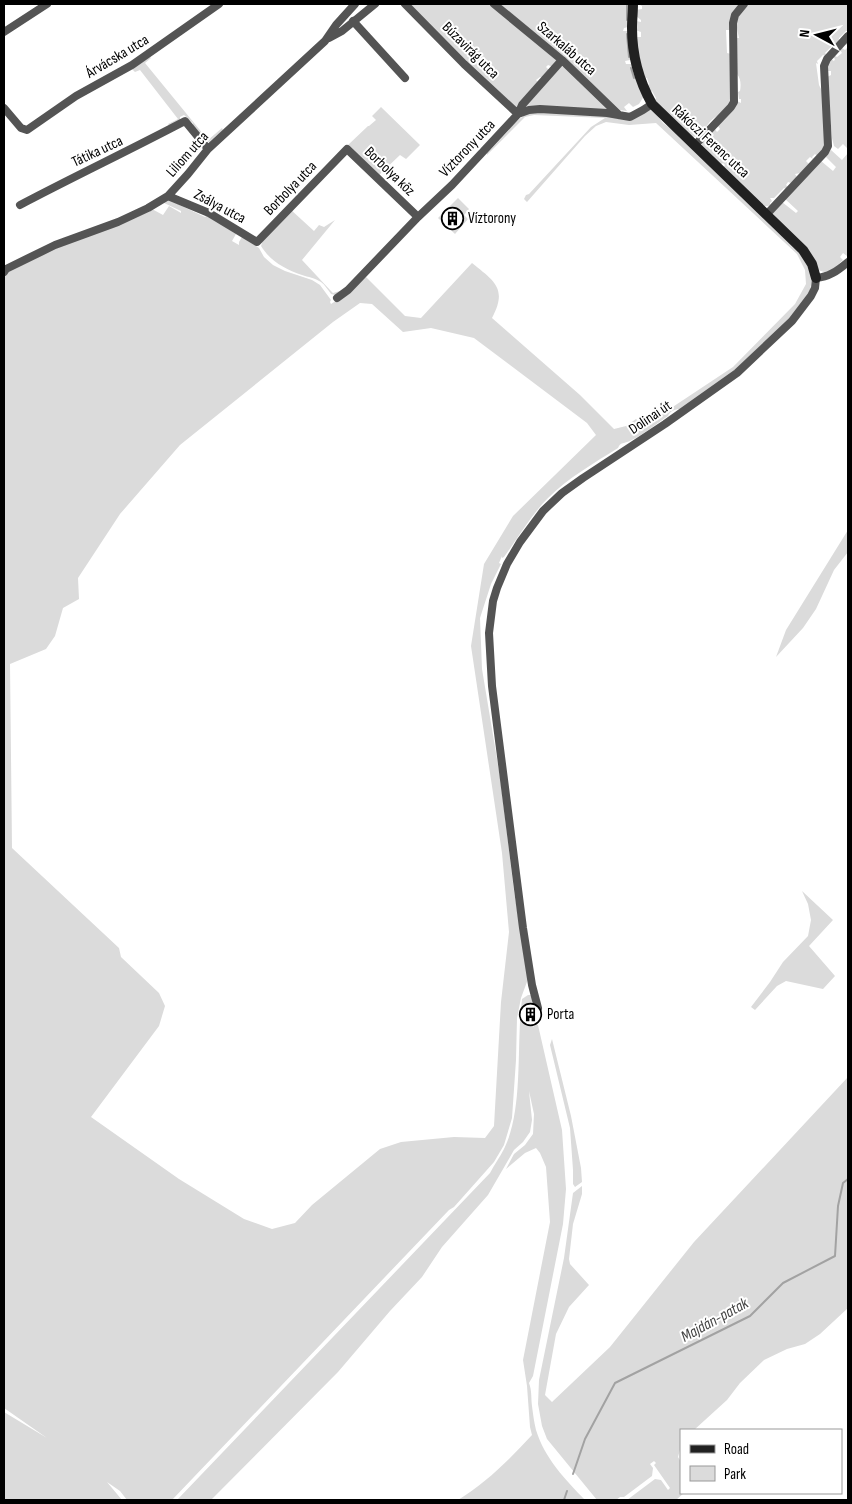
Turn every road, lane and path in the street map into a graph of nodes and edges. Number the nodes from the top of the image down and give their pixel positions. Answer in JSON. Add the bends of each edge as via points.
{"nodes":[{"id":1,"x":47,"y":4,"type":"edge"},
{"id":2,"x":219,"y":4,"type":"edge"},
{"id":3,"x":355,"y":4,"type":"edge"},
{"id":4,"x":376,"y":4,"type":"edge"},
{"id":5,"x":405,"y":4,"type":"edge"},
{"id":6,"x":494,"y":4,"type":"edge"},
{"id":7,"x":633,"y":4,"type":"edge"},
{"id":8,"x":744,"y":4,"type":"edge"},
{"id":9,"x":353,"y":21,"type":"junction"},
{"id":10,"x":4,"y":32,"type":"edge"},
{"id":11,"x":848,"y":36,"type":"edge"},
{"id":12,"x":325,"y":41,"type":"junction"},
{"id":13,"x":562,"y":60,"type":"junction"},
{"id":14,"x":405,"y":78,"type":"dead end"},
{"id":15,"x":652,"y":104,"type":"junction"},
{"id":16,"x":5,"y":114,"type":"edge"},
{"id":17,"x":518,"y":114,"type":"junction"},
{"id":18,"x":619,"y":115,"type":"junction"},
{"id":19,"x":696,"y":145,"type":"junction"},
{"id":20,"x":208,"y":149,"type":"junction"},
{"id":21,"x":343,"y":152,"type":"joint"},
{"id":22,"x":168,"y":196,"type":"junction"},
{"id":23,"x":20,"y":205,"type":"dead end"},
{"id":24,"x":767,"y":214,"type":"junction"},
{"id":25,"x":418,"y":216,"type":"junction"},
{"id":26,"x":257,"y":242,"type":"joint"},
{"id":27,"x":848,"y":262,"type":"edge"},
{"id":28,"x":4,"y":270,"type":"edge"},
{"id":29,"x":816,"y":278,"type":"junction"},
{"id":30,"x":337,"y":298,"type":"dead end"},
{"id":31,"x":538,"y":1008,"type":"dead end"}],
"edges":[{"from":1,"to":10,"type":"street"},
{"from":2,"to":16,"type":"street","name":"Árvácska utca","via":[[138,61],[76,96],[26,130]]},
{"from":3,"to":12,"type":"street","name":"Liliom utca"},
{"from":4,"to":9,"type":"street"},
{"from":5,"to":17,"type":"street","name":"Búzavirág utca"},
{"from":6,"to":13,"type":"street","name":"Szarkaláb utca"},
{"from":7,"to":15,"type":"street","name":"Rákóczi Ferenc utca","via":[[632,47],[640,82]]},
{"from":8,"to":19,"type":"street","via":[[733,23],[734,104]]},
{"from":9,"to":12,"type":"street"},
{"from":9,"to":14,"type":"street"},
{"from":11,"to":24,"type":"street","via":[[824,66],[828,146]]},
{"from":12,"to":20,"type":"street","name":"Liliom utca"},
{"from":13,"to":17,"type":"street","name":"Víztorony utca","via":[[522,105]]},
{"from":13,"to":18,"type":"street","name":"Szarkaláb utca"},
{"from":15,"to":18,"type":"street","via":[[630,117]]},
{"from":15,"to":19,"type":"street","name":"Rákóczi Ferenc utca"},
{"from":17,"to":18,"type":"street","via":[[540,109]]},
{"from":17,"to":25,"type":"street","name":"Víztorony utca","via":[[459,178]]},
{"from":19,"to":24,"type":"street","name":"Rákóczi Ferenc utca"},
{"from":20,"to":22,"type":"street","name":"Liliom utca"},
{"from":20,"to":23,"type":"street","name":"Tátika utca","via":[[185,121]]},
{"from":21,"to":25,"type":"street","name":"Borbolya köz","via":[[346,148]]},
{"from":21,"to":26,"type":"street","name":"Borbolya utca"},
{"from":22,"to":26,"type":"street","name":"Zsálya utca","via":[[209,213]]},
{"from":22,"to":28,"type":"street","name":"Liliom utca","via":[[118,222],[55,245]]},
{"from":24,"to":29,"type":"street","name":"Rákóczi Ferenc utca","via":[[804,250]]},
{"from":25,"to":30,"type":"street","name":"Víztorony utca"},
{"from":27,"to":29,"type":"street","via":[[828,276]]},
{"from":29,"to":31,"type":"street","name":"Dolinai út","via":[[811,296],[792,321],[737,373],[583,478],[543,511],[520,542],[500,580],[490,619],[489,647],[523,928]]}]}
